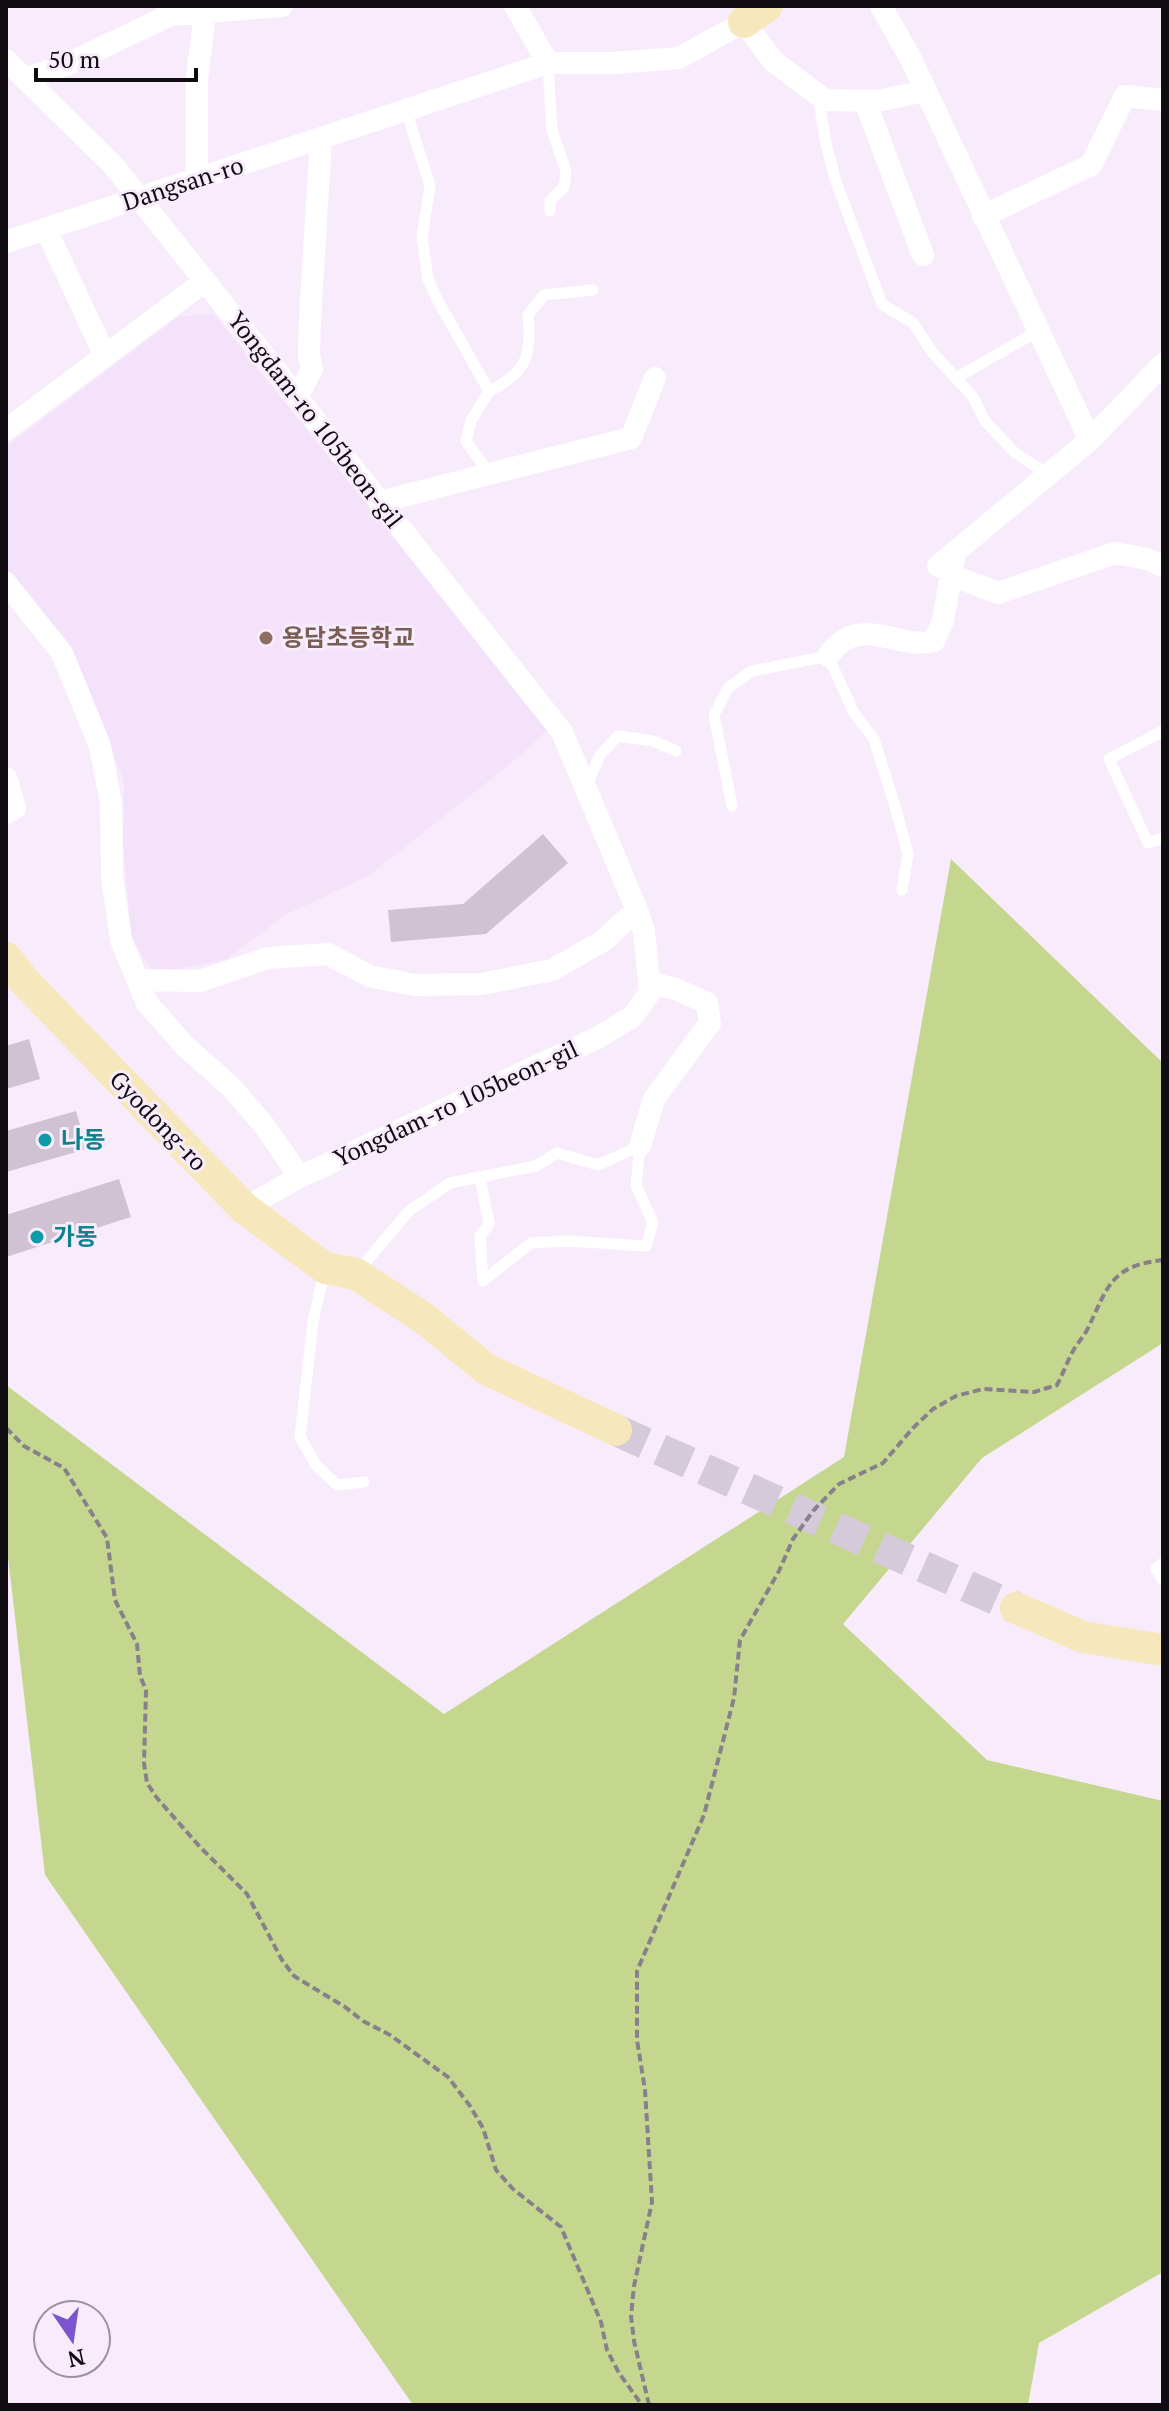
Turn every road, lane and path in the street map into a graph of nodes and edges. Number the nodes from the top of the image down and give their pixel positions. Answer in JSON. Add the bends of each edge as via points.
{"nodes":[{"id":1,"x":282,"y":6,"type":"edge"},
{"id":2,"x":515,"y":6,"type":"edge"},
{"id":3,"x":881,"y":6,"type":"edge"},
{"id":4,"x":203,"y":9,"type":"edge"},
{"id":5,"x":755,"y":14,"type":"edge"},
{"id":6,"x":548,"y":63,"type":"junction"},
{"id":7,"x":14,"y":73,"type":"edge"},
{"id":8,"x":925,"y":91,"type":"junction"},
{"id":9,"x":822,"y":97,"type":"junction"},
{"id":10,"x":1163,"y":100,"type":"edge"},
{"id":11,"x":865,"y":101,"type":"junction"},
{"id":12,"x":406,"y":110,"type":"junction"},
{"id":13,"x":321,"y":138,"type":"junction"},
{"id":14,"x":197,"y":180,"type":"junction"},
{"id":15,"x":140,"y":198,"type":"junction"},
{"id":16,"x":550,"y":211,"type":"dead end"},
{"id":17,"x":983,"y":216,"type":"junction"},
{"id":18,"x":46,"y":229,"type":"junction"},
{"id":19,"x":6,"y":242,"type":"edge"},
{"id":20,"x":923,"y":255,"type":"dead end"},
{"id":21,"x":205,"y":281,"type":"junction"},
{"id":22,"x":593,"y":290,"type":"dead end"},
{"id":23,"x":1038,"y":331,"type":"junction"},
{"id":24,"x":105,"y":356,"type":"junction"},
{"id":25,"x":1163,"y":364,"type":"edge"},
{"id":26,"x":958,"y":377,"type":"junction"},
{"id":27,"x":655,"y":378,"type":"dead end"},
{"id":28,"x":489,"y":391,"type":"junction"},
{"id":29,"x":297,"y":398,"type":"junction"},
{"id":30,"x":6,"y":430,"type":"edge"},
{"id":31,"x":1090,"y":440,"type":"junction"},
{"id":32,"x":490,"y":474,"type":"junction"},
{"id":33,"x":1050,"y":475,"type":"junction"},
{"id":34,"x":379,"y":502,"type":"junction"},
{"id":35,"x":948,"y":565,"type":"junction"},
{"id":36,"x":1163,"y":566,"type":"edge"},
{"id":37,"x":6,"y":583,"type":"edge"},
{"id":38,"x":828,"y":656,"type":"junction"},
{"id":39,"x":1163,"y":731,"type":"edge"},
{"id":40,"x":676,"y":751,"type":"dead end"},
{"id":41,"x":6,"y":778,"type":"edge"},
{"id":42,"x":586,"y":787,"type":"junction"},
{"id":43,"x":732,"y":806,"type":"dead end"},
{"id":44,"x":6,"y":813,"type":"edge"},
{"id":45,"x":1163,"y":838,"type":"edge"},
{"id":46,"x":902,"y":890,"type":"dead end"},
{"id":47,"x":637,"y":910,"type":"junction"},
{"id":48,"x":6,"y":958,"type":"edge"},
{"id":49,"x":137,"y":980,"type":"junction"},
{"id":50,"x":649,"y":983,"type":"junction"},
{"id":51,"x":640,"y":1146,"type":"junction"},
{"id":52,"x":300,"y":1177,"type":"junction"},
{"id":53,"x":480,"y":1177,"type":"junction"},
{"id":54,"x":244,"y":1208,"type":"junction"},
{"id":55,"x":1163,"y":1260,"type":"edge"},
{"id":56,"x":340,"y":1271,"type":"junction"},
{"id":57,"x":6,"y":1428,"type":"edge"},
{"id":58,"x":616,"y":1430,"type":"tunnel mouth"},
{"id":59,"x":364,"y":1482,"type":"dead end"},
{"id":60,"x":1163,"y":1563,"type":"edge"},
{"id":61,"x":1163,"y":1580,"type":"edge"},
{"id":62,"x":1016,"y":1608,"type":"tunnel mouth"},
{"id":63,"x":1163,"y":1650,"type":"edge"},
{"id":64,"x":642,"y":2405,"type":"edge"},
{"id":65,"x":649,"y":2405,"type":"edge"}],
"edges":[{"from":1,"to":4,"type":"street"},
{"from":2,"to":6,"type":"street"},
{"from":3,"to":8,"type":"street"},
{"from":4,"to":7,"type":"street","via":[[170,15],[66,65]]},
{"from":4,"to":14,"type":"street"},
{"from":5,"to":6,"type":"street","name":"Dangsan-ro","via":[[679,58]]},
{"from":5,"to":9,"type":"street","via":[[773,61]]},
{"from":6,"to":12,"type":"street","name":"Dangsan-ro"},
{"from":6,"to":16,"type":"lane","via":[[552,130],[566,171],[564,187],[550,201]]},
{"from":7,"to":15,"type":"street","name":"Yongdam-ro 105beon-gil","via":[[113,165]]},
{"from":8,"to":11,"type":"street"},
{"from":8,"to":17,"type":"street"},
{"from":9,"to":11,"type":"street"},
{"from":9,"to":26,"type":"lane","via":[[836,182],[882,304],[913,323]]},
{"from":10,"to":17,"type":"street","via":[[1125,96],[1091,165]]},
{"from":11,"to":20,"type":"street"},
{"from":12,"to":13,"type":"street","name":"Dangsan-ro"},
{"from":12,"to":28,"type":"lane","via":[[430,186],[422,237],[428,279]]},
{"from":13,"to":14,"type":"street","name":"Dangsan-ro"},
{"from":13,"to":29,"type":"street","via":[[312,369]]},
{"from":14,"to":15,"type":"street","name":"Dangsan-ro"},
{"from":15,"to":18,"type":"street","name":"Dangsan-ro"},
{"from":15,"to":21,"type":"street","name":"Yongdam-ro 105beon-gil"},
{"from":17,"to":23,"type":"street"},
{"from":18,"to":19,"type":"street","name":"Dangsan-ro"},
{"from":18,"to":24,"type":"street"},
{"from":21,"to":24,"type":"street"},
{"from":21,"to":29,"type":"street","name":"Yongdam-ro 105beon-gil"},
{"from":22,"to":28,"type":"lane","via":[[544,295],[528,315],[530,344],[524,365],[508,382]]},
{"from":23,"to":26,"type":"lane"},
{"from":23,"to":31,"type":"street"},
{"from":24,"to":30,"type":"street"},
{"from":25,"to":31,"type":"street"},
{"from":26,"to":33,"type":"lane","via":[[985,421],[1014,452]]},
{"from":27,"to":32,"type":"street","via":[[631,438]]},
{"from":28,"to":32,"type":"lane","via":[[466,441]]},
{"from":29,"to":34,"type":"street","name":"Yongdam-ro 105beon-gil"},
{"from":31,"to":33,"type":"street"},
{"from":32,"to":34,"type":"street"},
{"from":33,"to":35,"type":"street"},
{"from":34,"to":42,"type":"street","name":"Yongdam-ro 105beon-gil","via":[[562,732]]},
{"from":35,"to":36,"type":"street","via":[[998,593],[1115,553]]},
{"from":35,"to":38,"type":"street","via":[[943,621],[934,641],[921,644],[873,632],[847,639]]},
{"from":37,"to":49,"type":"street","via":[[62,653],[100,746],[111,803],[112,876],[121,940]]},
{"from":38,"to":43,"type":"lane","via":[[752,671],[728,688],[714,715]]},
{"from":38,"to":46,"type":"lane","via":[[854,713],[874,739],[908,854]]},
{"from":39,"to":45,"type":"lane","via":[[1109,759],[1148,843]]},
{"from":40,"to":42,"type":"lane","via":[[618,736],[600,755]]},
{"from":41,"to":44,"type":"street","via":[[15,808]]},
{"from":42,"to":47,"type":"street","name":"Yongdam-ro 105beon-gil"},
{"from":47,"to":49,"type":"street","via":[[603,941],[552,970],[482,984],[415,985],[369,976],[328,954],[268,958],[200,981]]},
{"from":47,"to":50,"type":"street","name":"Yongdam-ro 105beon-gil"},
{"from":48,"to":54,"type":"street","name":"Gyodong-ro"},
{"from":49,"to":52,"type":"street","via":[[147,1003],[232,1088]]},
{"from":50,"to":51,"type":"street","via":[[707,1003],[710,1023],[654,1099]]},
{"from":50,"to":52,"type":"street","name":"Yongdam-ro 105beon-gil","via":[[650,992],[632,1017],[599,1037]]},
{"from":51,"to":53,"type":"lane","via":[[598,1165],[557,1153],[536,1166]]},
{"from":51,"to":53,"type":"lane","via":[[636,1185],[653,1223],[646,1246],[531,1243],[483,1281],[480,1236],[489,1224]]},
{"from":52,"to":54,"type":"street","name":"Yongdam-ro 105beon-gil"},
{"from":53,"to":56,"type":"lane","via":[[450,1183]]},
{"from":54,"to":56,"type":"street","name":"Gyodong-ro"},
{"from":55,"to":65,"type":"path","via":[[1141,1262],[1105,1288],[1057,1385],[1034,1392],[983,1389],[956,1396],[933,1409],[883,1463],[839,1484],[793,1539],[740,1640],[734,1698],[704,1815],[637,1971],[637,2040],[652,2202],[631,2316]]},
{"from":56,"to":58,"type":"street","name":"Gyodong-ro","via":[[425,1319],[486,1369]]},
{"from":56,"to":59,"type":"lane","via":[[313,1322],[300,1437],[316,1465],[337,1485]]},
{"from":57,"to":64,"type":"path","via":[[24,1446],[64,1468],[107,1538],[115,1600],[137,1644],[146,1690],[147,1783],[247,1894],[294,1976],[448,2077],[483,2128],[496,2170],[561,2227],[601,2322],[607,2350]]},
{"from":60,"to":61,"type":"lane","via":[[1156,1569]]},
{"from":62,"to":63,"type":"street","via":[[1083,1637]]}]}
